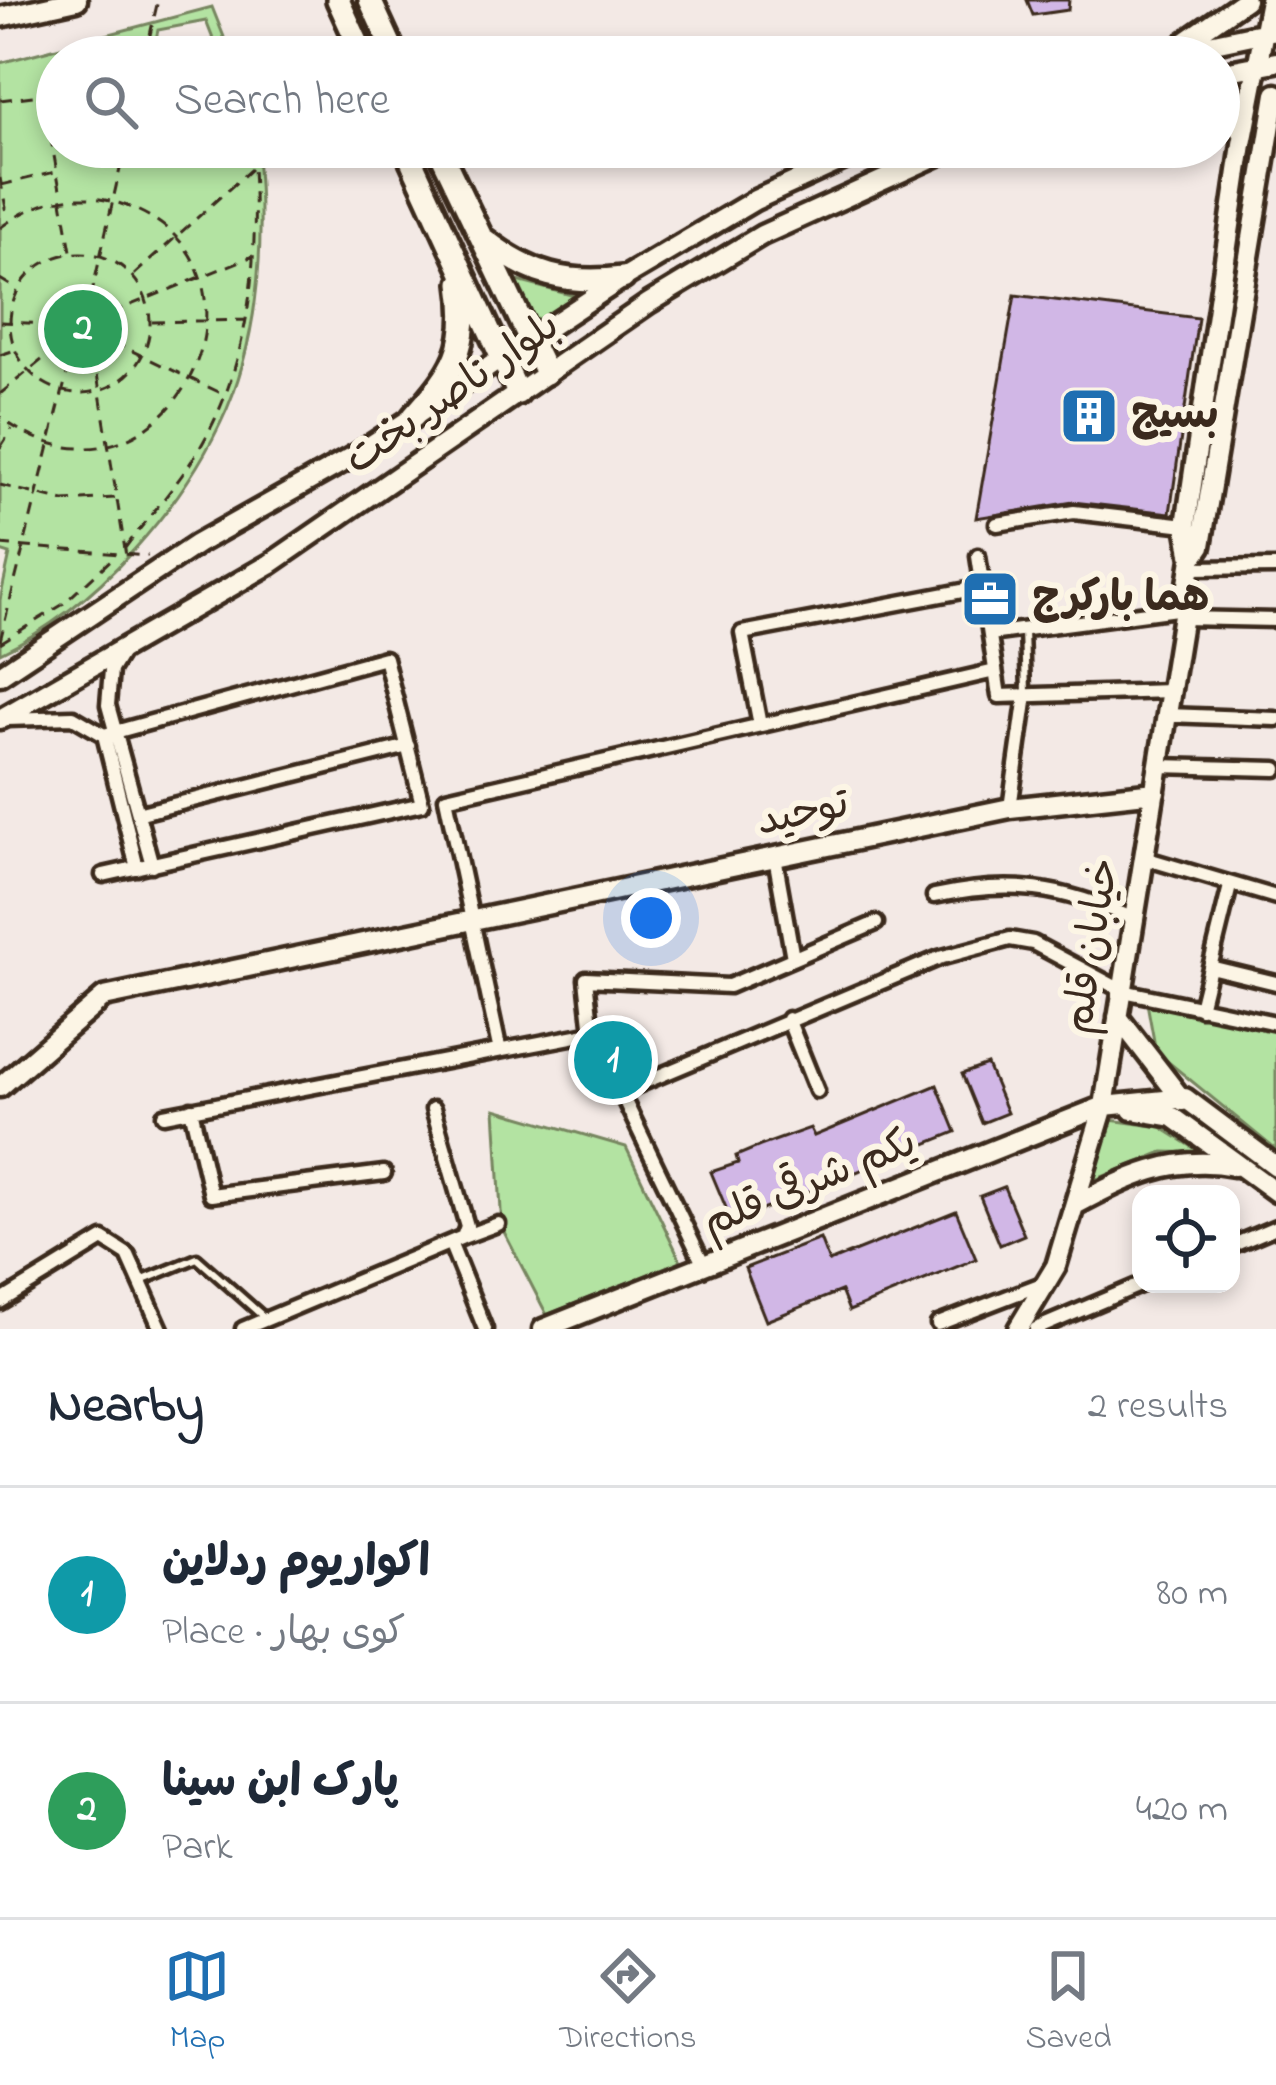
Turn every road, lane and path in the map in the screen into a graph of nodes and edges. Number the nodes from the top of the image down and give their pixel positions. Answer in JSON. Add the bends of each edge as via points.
{"nodes":[{"id":1,"x":77,"y":0,"type":"edge"},
{"id":2,"x":158,"y":0,"type":"edge"},
{"id":3,"x":370,"y":0,"type":"edge"},
{"id":4,"x":1244,"y":0,"type":"edge"},
{"id":5,"x":1270,"y":0,"type":"edge"},
{"id":6,"x":337,"y":1,"type":"edge"},
{"id":7,"x":0,"y":17,"type":"edge"},
{"id":8,"x":1270,"y":31,"type":"edge"},
{"id":9,"x":150,"y":36,"type":"edge"},
{"id":10,"x":354,"y":36,"type":"edge"},
{"id":11,"x":386,"y":36,"type":"edge"},
{"id":12,"x":1193,"y":36,"type":"edge"},
{"id":13,"x":1240,"y":37,"type":"edge"},
{"id":14,"x":1266,"y":64,"type":"edge"},
{"id":15,"x":1276,"y":94,"type":"edge"},
{"id":16,"x":36,"y":95,"type":"edge"},
{"id":17,"x":0,"y":100,"type":"edge"},
{"id":18,"x":1273,"y":120,"type":"edge"},
{"id":19,"x":1240,"y":123,"type":"edge"},
{"id":20,"x":1242,"y":144,"type":"junction"},
{"id":21,"x":1240,"y":158,"type":"edge"},
{"id":22,"x":57,"y":168,"type":"edge"},
{"id":23,"x":119,"y":168,"type":"edge"},
{"id":24,"x":252,"y":168,"type":"edge"},
{"id":25,"x":253,"y":168,"type":"edge"},
{"id":26,"x":414,"y":168,"type":"edge"},
{"id":27,"x":448,"y":168,"type":"edge"},
{"id":28,"x":825,"y":168,"type":"edge"},
{"id":29,"x":910,"y":168,"type":"edge"},
{"id":30,"x":1238,"y":168,"type":"edge"},
{"id":31,"x":57,"y":171,"type":"junction"},
{"id":32,"x":1,"y":181,"type":"edge"},
{"id":33,"x":62,"y":199,"type":"junction"},
{"id":34,"x":112,"y":201,"type":"junction"},
{"id":35,"x":3,"y":209,"type":"edge"},
{"id":36,"x":14,"y":218,"type":"junction"},
{"id":37,"x":0,"y":228,"type":"edge"},
{"id":38,"x":479,"y":236,"type":"junction"},
{"id":39,"x":174,"y":238,"type":"junction"},
{"id":40,"x":72,"y":253,"type":"junction"},
{"id":41,"x":254,"y":255,"type":"junction"},
{"id":42,"x":100,"y":256,"type":"junction"},
{"id":43,"x":458,"y":265,"type":"junction"},
{"id":44,"x":132,"y":276,"type":"junction"},
{"id":45,"x":198,"y":278,"type":"junction"},
{"id":46,"x":622,"y":278,"type":"junction"},
{"id":47,"x":0,"y":279,"type":"edge"},
{"id":48,"x":18,"y":290,"type":"junction"},
{"id":49,"x":91,"y":297,"type":"junction"},
{"id":50,"x":146,"y":299,"type":"junction"},
{"id":51,"x":111,"y":314,"type":"junction"},
{"id":52,"x":247,"y":320,"type":"junction"},
{"id":53,"x":206,"y":321,"type":"junction"},
{"id":54,"x":0,"y":322,"type":"edge"},
{"id":55,"x":10,"y":322,"type":"junction"},
{"id":56,"x":150,"y":322,"type":"junction"},
{"id":57,"x":54,"y":325,"type":"junction"},
{"id":58,"x":528,"y":339,"type":"junction"},
{"id":59,"x":110,"y":340,"type":"junction"},
{"id":60,"x":60,"y":345,"type":"junction"},
{"id":61,"x":15,"y":350,"type":"junction"},
{"id":62,"x":72,"y":354,"type":"junction"},
{"id":63,"x":0,"y":355,"type":"edge"},
{"id":64,"x":94,"y":355,"type":"junction"},
{"id":65,"x":141,"y":355,"type":"junction"},
{"id":66,"x":501,"y":357,"type":"junction"},
{"id":67,"x":29,"y":371,"type":"junction"},
{"id":68,"x":546,"y":374,"type":"junction"},
{"id":69,"x":192,"y":380,"type":"junction"},
{"id":70,"x":100,"y":389,"type":"junction"},
{"id":71,"x":63,"y":390,"type":"junction"},
{"id":72,"x":518,"y":393,"type":"junction"},
{"id":73,"x":0,"y":394,"type":"edge"},
{"id":74,"x":225,"y":395,"type":"junction"},
{"id":75,"x":0,"y":417,"type":"edge"},
{"id":76,"x":413,"y":417,"type":"junction"},
{"id":77,"x":14,"y":428,"type":"junction"},
{"id":78,"x":50,"y":443,"type":"junction"},
{"id":79,"x":108,"y":444,"type":"junction"},
{"id":80,"x":0,"y":448,"type":"edge"},
{"id":81,"x":0,"y":484,"type":"edge"},
{"id":82,"x":36,"y":496,"type":"junction"},
{"id":83,"x":117,"y":498,"type":"junction"},
{"id":84,"x":997,"y":524,"type":"dead end"},
{"id":85,"x":1186,"y":525,"type":"junction"},
{"id":86,"x":0,"y":545,"type":"edge"},
{"id":87,"x":125,"y":548,"type":"junction"},
{"id":88,"x":23,"y":550,"type":"junction"},
{"id":89,"x":116,"y":554,"type":"junction"},
{"id":90,"x":126,"y":556,"type":"dead end"},
{"id":91,"x":978,"y":556,"type":"dead end"},
{"id":92,"x":176,"y":558,"type":"junction"},
{"id":93,"x":1192,"y":564,"type":"junction"},
{"id":94,"x":1276,"y":567,"type":"edge"},
{"id":95,"x":983,"y":587,"type":"junction"},
{"id":96,"x":1184,"y":613,"type":"junction"},
{"id":97,"x":1276,"y":620,"type":"edge"},
{"id":98,"x":1024,"y":630,"type":"junction"},
{"id":99,"x":990,"y":634,"type":"junction"},
{"id":100,"x":0,"y":642,"type":"edge"},
{"id":101,"x":123,"y":651,"type":"junction"},
{"id":102,"x":995,"y":670,"type":"junction"},
{"id":103,"x":0,"y":675,"type":"edge"},
{"id":104,"x":1171,"y":691,"type":"junction"},
{"id":105,"x":1026,"y":695,"type":"junction"},
{"id":106,"x":1167,"y":715,"type":"junction"},
{"id":107,"x":1276,"y":719,"type":"edge"},
{"id":108,"x":0,"y":720,"type":"edge"},
{"id":109,"x":760,"y":725,"type":"junction"},
{"id":110,"x":111,"y":732,"type":"junction"},
{"id":111,"x":408,"y":746,"type":"junction"},
{"id":112,"x":1159,"y":766,"type":"junction"},
{"id":113,"x":1276,"y":769,"type":"edge"},
{"id":114,"x":1155,"y":792,"type":"junction"},
{"id":115,"x":1010,"y":808,"type":"junction"},
{"id":116,"x":141,"y":813,"type":"junction"},
{"id":117,"x":775,"y":857,"type":"junction"},
{"id":118,"x":1144,"y":858,"type":"junction"},
{"id":119,"x":152,"y":865,"type":"junction"},
{"id":120,"x":137,"y":868,"type":"junction"},
{"id":121,"x":103,"y":875,"type":"dead end"},
{"id":122,"x":1230,"y":886,"type":"junction"},
{"id":123,"x":934,"y":896,"type":"dead end"},
{"id":124,"x":1276,"y":897,"type":"edge"},
{"id":125,"x":1134,"y":919,"type":"junction"},
{"id":126,"x":469,"y":921,"type":"junction"},
{"id":127,"x":876,"y":923,"type":"dead end"},
{"id":128,"x":793,"y":958,"type":"junction"},
{"id":129,"x":1210,"y":968,"type":"junction"},
{"id":130,"x":1276,"y":983,"type":"edge"},
{"id":131,"x":1123,"y":991,"type":"junction"},
{"id":132,"x":1200,"y":1008,"type":"junction"},
{"id":133,"x":1118,"y":1018,"type":"junction"},
{"id":134,"x":788,"y":1019,"type":"junction"},
{"id":135,"x":1276,"y":1023,"type":"edge"},
{"id":136,"x":592,"y":1034,"type":"junction"},
{"id":137,"x":499,"y":1047,"type":"junction"},
{"id":138,"x":0,"y":1087,"type":"edge"},
{"id":139,"x":817,"y":1091,"type":"dead end"},
{"id":140,"x":621,"y":1093,"type":"junction"},
{"id":141,"x":1185,"y":1098,"type":"junction"},
{"id":142,"x":1104,"y":1106,"type":"junction"},
{"id":143,"x":191,"y":1109,"type":"junction"},
{"id":144,"x":433,"y":1109,"type":"dead end"},
{"id":145,"x":164,"y":1115,"type":"dead end"},
{"id":146,"x":1172,"y":1117,"type":"junction"},
{"id":147,"x":1276,"y":1166,"type":"edge"},
{"id":148,"x":1245,"y":1168,"type":"junction"},
{"id":149,"x":384,"y":1173,"type":"dead end"},
{"id":150,"x":1276,"y":1192,"type":"edge"},
{"id":151,"x":1075,"y":1205,"type":"junction"},
{"id":152,"x":498,"y":1224,"type":"dead end"},
{"id":153,"x":1276,"y":1227,"type":"edge"},
{"id":154,"x":460,"y":1236,"type":"junction"},
{"id":155,"x":1240,"y":1242,"type":"edge"},
{"id":156,"x":704,"y":1265,"type":"junction"},
{"id":157,"x":141,"y":1281,"type":"junction"},
{"id":158,"x":1048,"y":1281,"type":"junction"},
{"id":159,"x":1132,"y":1288,"type":"edge"},
{"id":160,"x":0,"y":1302,"type":"edge"},
{"id":161,"x":267,"y":1319,"type":"junction"},
{"id":162,"x":938,"y":1324,"type":"dead end"},
{"id":163,"x":161,"y":1329,"type":"edge"},
{"id":164,"x":243,"y":1329,"type":"edge"},
{"id":165,"x":484,"y":1329,"type":"edge"},
{"id":166,"x":543,"y":1329,"type":"edge"},
{"id":167,"x":1018,"y":1329,"type":"edge"},
{"id":168,"x":1036,"y":1329,"type":"edge"}],
"edges":[{"from":1,"to":7,"type":"main road"},
{"from":2,"to":9,"type":"path"},
{"from":3,"to":11,"type":"main road"},
{"from":4,"to":12,"type":"main road"},
{"from":5,"to":8,"type":"main road"},
{"from":6,"to":10,"type":"main road"},
{"from":8,"to":13,"type":"main road"},
{"from":8,"to":14,"type":"main road"},
{"from":14,"to":20,"type":"main road"},
{"from":15,"to":18,"type":"main road"},
{"from":16,"to":17,"type":"path"},
{"from":18,"to":93,"type":"main road"},
{"from":19,"to":20,"type":"main road"},
{"from":20,"to":21,"type":"main road"},
{"from":22,"to":31,"type":"path"},
{"from":23,"to":34,"type":"path"},
{"from":24,"to":39,"type":"path"},
{"from":25,"to":41,"type":"path"},
{"from":26,"to":43,"type":"main road"},
{"from":27,"to":38,"type":"main road"},
{"from":28,"to":46,"type":"main road","name":"بلوار ناصر بخت"},
{"from":29,"to":68,"type":"main road","name":"بلوار ناصر بخت","via":[[762,235]]},
{"from":30,"to":85,"type":"main road"},
{"from":31,"to":32,"type":"path"},
{"from":31,"to":33,"type":"path"},
{"from":32,"to":35,"type":"path"},
{"from":33,"to":34,"type":"path"},
{"from":33,"to":36,"type":"path"},
{"from":33,"to":40,"type":"path"},
{"from":34,"to":39,"type":"path"},
{"from":34,"to":42,"type":"path"},
{"from":35,"to":36,"type":"path"},
{"from":36,"to":37,"type":"path"},
{"from":38,"to":46,"type":"main road","via":[[544,277]]},
{"from":38,"to":58,"type":"main road"},
{"from":39,"to":44,"type":"path"},
{"from":39,"to":45,"type":"path"},
{"from":40,"to":42,"type":"path"},
{"from":40,"to":48,"type":"path","via":[[40,265]]},
{"from":41,"to":45,"type":"path"},
{"from":41,"to":52,"type":"path"},
{"from":42,"to":44,"type":"path"},
{"from":42,"to":49,"type":"path"},
{"from":43,"to":66,"type":"main road"},
{"from":43,"to":76,"type":"main road","via":[[464,304],[457,363]]},
{"from":44,"to":50,"type":"path"},
{"from":45,"to":50,"type":"path"},
{"from":45,"to":53,"type":"path"},
{"from":46,"to":58,"type":"main road","name":"بلوار ناصر بخت"},
{"from":47,"to":48,"type":"path"},
{"from":48,"to":55,"type":"path"},
{"from":49,"to":51,"type":"path"},
{"from":49,"to":57,"type":"path","via":[[60,308]]},
{"from":50,"to":51,"type":"path"},
{"from":50,"to":56,"type":"path"},
{"from":51,"to":59,"type":"path"},
{"from":52,"to":53,"type":"path"},
{"from":52,"to":74,"type":"path"},
{"from":53,"to":56,"type":"path"},
{"from":53,"to":69,"type":"path"},
{"from":54,"to":55,"type":"path"},
{"from":55,"to":57,"type":"path"},
{"from":55,"to":61,"type":"path"},
{"from":56,"to":65,"type":"path"},
{"from":57,"to":60,"type":"path"},
{"from":58,"to":66,"type":"main road","name":"بلوار ناصر بخت"},
{"from":58,"to":68,"type":"main road"},
{"from":59,"to":64,"type":"path"},
{"from":59,"to":65,"type":"path"},
{"from":60,"to":62,"type":"path"},
{"from":60,"to":67,"type":"path"},
{"from":61,"to":63,"type":"path"},
{"from":61,"to":67,"type":"path"},
{"from":62,"to":64,"type":"path"},
{"from":62,"to":71,"type":"path"},
{"from":64,"to":70,"type":"path"},
{"from":65,"to":69,"type":"path"},
{"from":65,"to":70,"type":"path"},
{"from":66,"to":72,"type":"main road"},
{"from":66,"to":76,"type":"main road","name":"بلوار ناصر بخت"},
{"from":67,"to":71,"type":"path"},
{"from":67,"to":73,"type":"path"},
{"from":68,"to":72,"type":"main road","name":"بلوار ناصر بخت"},
{"from":69,"to":74,"type":"path"},
{"from":69,"to":79,"type":"path","via":[[166,414]]},
{"from":70,"to":71,"type":"path"},
{"from":70,"to":79,"type":"path"},
{"from":71,"to":78,"type":"path"},
{"from":72,"to":101,"type":"main road","name":"بلوار ناصر بخت","via":[[270,564]]},
{"from":74,"to":87,"type":"path","via":[[180,478]]},
{"from":75,"to":77,"type":"path"},
{"from":76,"to":92,"type":"main road","name":"بلوار ناصر بخت"},
{"from":77,"to":78,"type":"path"},
{"from":77,"to":80,"type":"path"},
{"from":78,"to":79,"type":"path"},
{"from":78,"to":82,"type":"path"},
{"from":79,"to":83,"type":"path"},
{"from":81,"to":82,"type":"path"},
{"from":82,"to":83,"type":"path"},
{"from":82,"to":88,"type":"path"},
{"from":83,"to":87,"type":"path"},
{"from":84,"to":85,"type":"street","via":[[1074,512]]},
{"from":85,"to":93,"type":"main road"},
{"from":86,"to":88,"type":"path"},
{"from":87,"to":90,"type":"path"},
{"from":88,"to":89,"type":"path"},
{"from":88,"to":100,"type":"path"},
{"from":89,"to":92,"type":"path"},
{"from":89,"to":100,"type":"path","via":[[62,605]]},
{"from":91,"to":95,"type":"street"},
{"from":92,"to":103,"type":"main road","name":"بلوار ناصر بخت"},
{"from":93,"to":94,"type":"street"},
{"from":93,"to":96,"type":"main road","name":"خیابان قلم"},
{"from":95,"to":99,"type":"street"},
{"from":95,"to":109,"type":"street","via":[[742,634]]},
{"from":96,"to":97,"type":"street"},
{"from":96,"to":98,"type":"street"},
{"from":96,"to":104,"type":"main road","name":"خیابان قلم"},
{"from":98,"to":99,"type":"street"},
{"from":98,"to":105,"type":"lane"},
{"from":99,"to":102,"type":"street"},
{"from":101,"to":108,"type":"main road","name":"بلوار ناصر بخت"},
{"from":101,"to":110,"type":"street","via":[[107,685]]},
{"from":102,"to":105,"type":"street","via":[[999,696]]},
{"from":102,"to":109,"type":"street"},
{"from":104,"to":105,"type":"street"},
{"from":104,"to":106,"type":"main road","name":"خیابان قلم"},
{"from":105,"to":115,"type":"street"},
{"from":106,"to":107,"type":"street"},
{"from":106,"to":112,"type":"main road","name":"خیابان قلم"},
{"from":108,"to":110,"type":"street","via":[[73,717]]},
{"from":109,"to":126,"type":"street","via":[[446,798]]},
{"from":110,"to":111,"type":"street","via":[[385,658]]},
{"from":110,"to":116,"type":"street"},
{"from":110,"to":120,"type":"street"},
{"from":111,"to":116,"type":"street"},
{"from":111,"to":119,"type":"street","via":[[422,804]]},
{"from":112,"to":113,"type":"street"},
{"from":112,"to":114,"type":"main road","name":"خیابان قلم"},
{"from":114,"to":115,"type":"main road","name":"توحید"},
{"from":114,"to":118,"type":"main road","name":"خیابان قلم"},
{"from":115,"to":117,"type":"main road","name":"توحید"},
{"from":116,"to":119,"type":"street"},
{"from":117,"to":126,"type":"main road","name":"توحید"},
{"from":117,"to":128,"type":"street"},
{"from":118,"to":122,"type":"street"},
{"from":118,"to":125,"type":"main road","name":"خیابان قلم"},
{"from":119,"to":120,"type":"street"},
{"from":120,"to":121,"type":"street"},
{"from":122,"to":124,"type":"street"},
{"from":122,"to":129,"type":"street"},
{"from":123,"to":125,"type":"street","via":[[988,884],[1076,893]]},
{"from":125,"to":131,"type":"main road","name":"خیابان قلم"},
{"from":126,"to":137,"type":"street"},
{"from":126,"to":138,"type":"main road","name":"توحید","via":[[104,997]]},
{"from":127,"to":128,"type":"street"},
{"from":128,"to":136,"type":"street","via":[[729,986],[590,977],[584,992]]},
{"from":129,"to":130,"type":"street"},
{"from":129,"to":132,"type":"street"},
{"from":131,"to":132,"type":"street"},
{"from":131,"to":133,"type":"main road","name":"خیابان قلم"},
{"from":131,"to":134,"type":"street","via":[[1010,939],[939,958]]},
{"from":132,"to":135,"type":"street"},
{"from":133,"to":141,"type":"main road"},
{"from":133,"to":142,"type":"main road","name":"خیابان قلم"},
{"from":134,"to":139,"type":"street"},
{"from":134,"to":140,"type":"street"},
{"from":136,"to":137,"type":"street"},
{"from":136,"to":140,"type":"street"},
{"from":137,"to":143,"type":"street"},
{"from":140,"to":156,"type":"street"},
{"from":141,"to":142,"type":"main road"},
{"from":141,"to":146,"type":"main road"},
{"from":141,"to":147,"type":"main road"},
{"from":142,"to":146,"type":"main road"},
{"from":142,"to":151,"type":"main road","name":"خیابان قلم"},
{"from":142,"to":156,"type":"main road","name":"یکم شرقی قلم"},
{"from":143,"to":145,"type":"street"},
{"from":143,"to":149,"type":"street","via":[[211,1196]]},
{"from":144,"to":154,"type":"street"},
{"from":146,"to":148,"type":"main road"},
{"from":148,"to":150,"type":"main road"},
{"from":148,"to":151,"type":"main road","via":[[1164,1164]]},
{"from":151,"to":158,"type":"main road","name":"خیابان قلم"},
{"from":152,"to":154,"type":"street"},
{"from":153,"to":155,"type":"street"},
{"from":154,"to":161,"type":"street"},
{"from":154,"to":165,"type":"street"},
{"from":156,"to":166,"type":"main road","name":"یکم شرقی قلم"},
{"from":157,"to":160,"type":"street","via":[[114,1243],[88,1244]]},
{"from":157,"to":161,"type":"lane","via":[[197,1258]]},
{"from":157,"to":163,"type":"street"},
{"from":158,"to":162,"type":"street"},
{"from":158,"to":167,"type":"main road","name":"خیابان قلم"},
{"from":159,"to":168,"type":"street"},
{"from":161,"to":164,"type":"street"}]}
